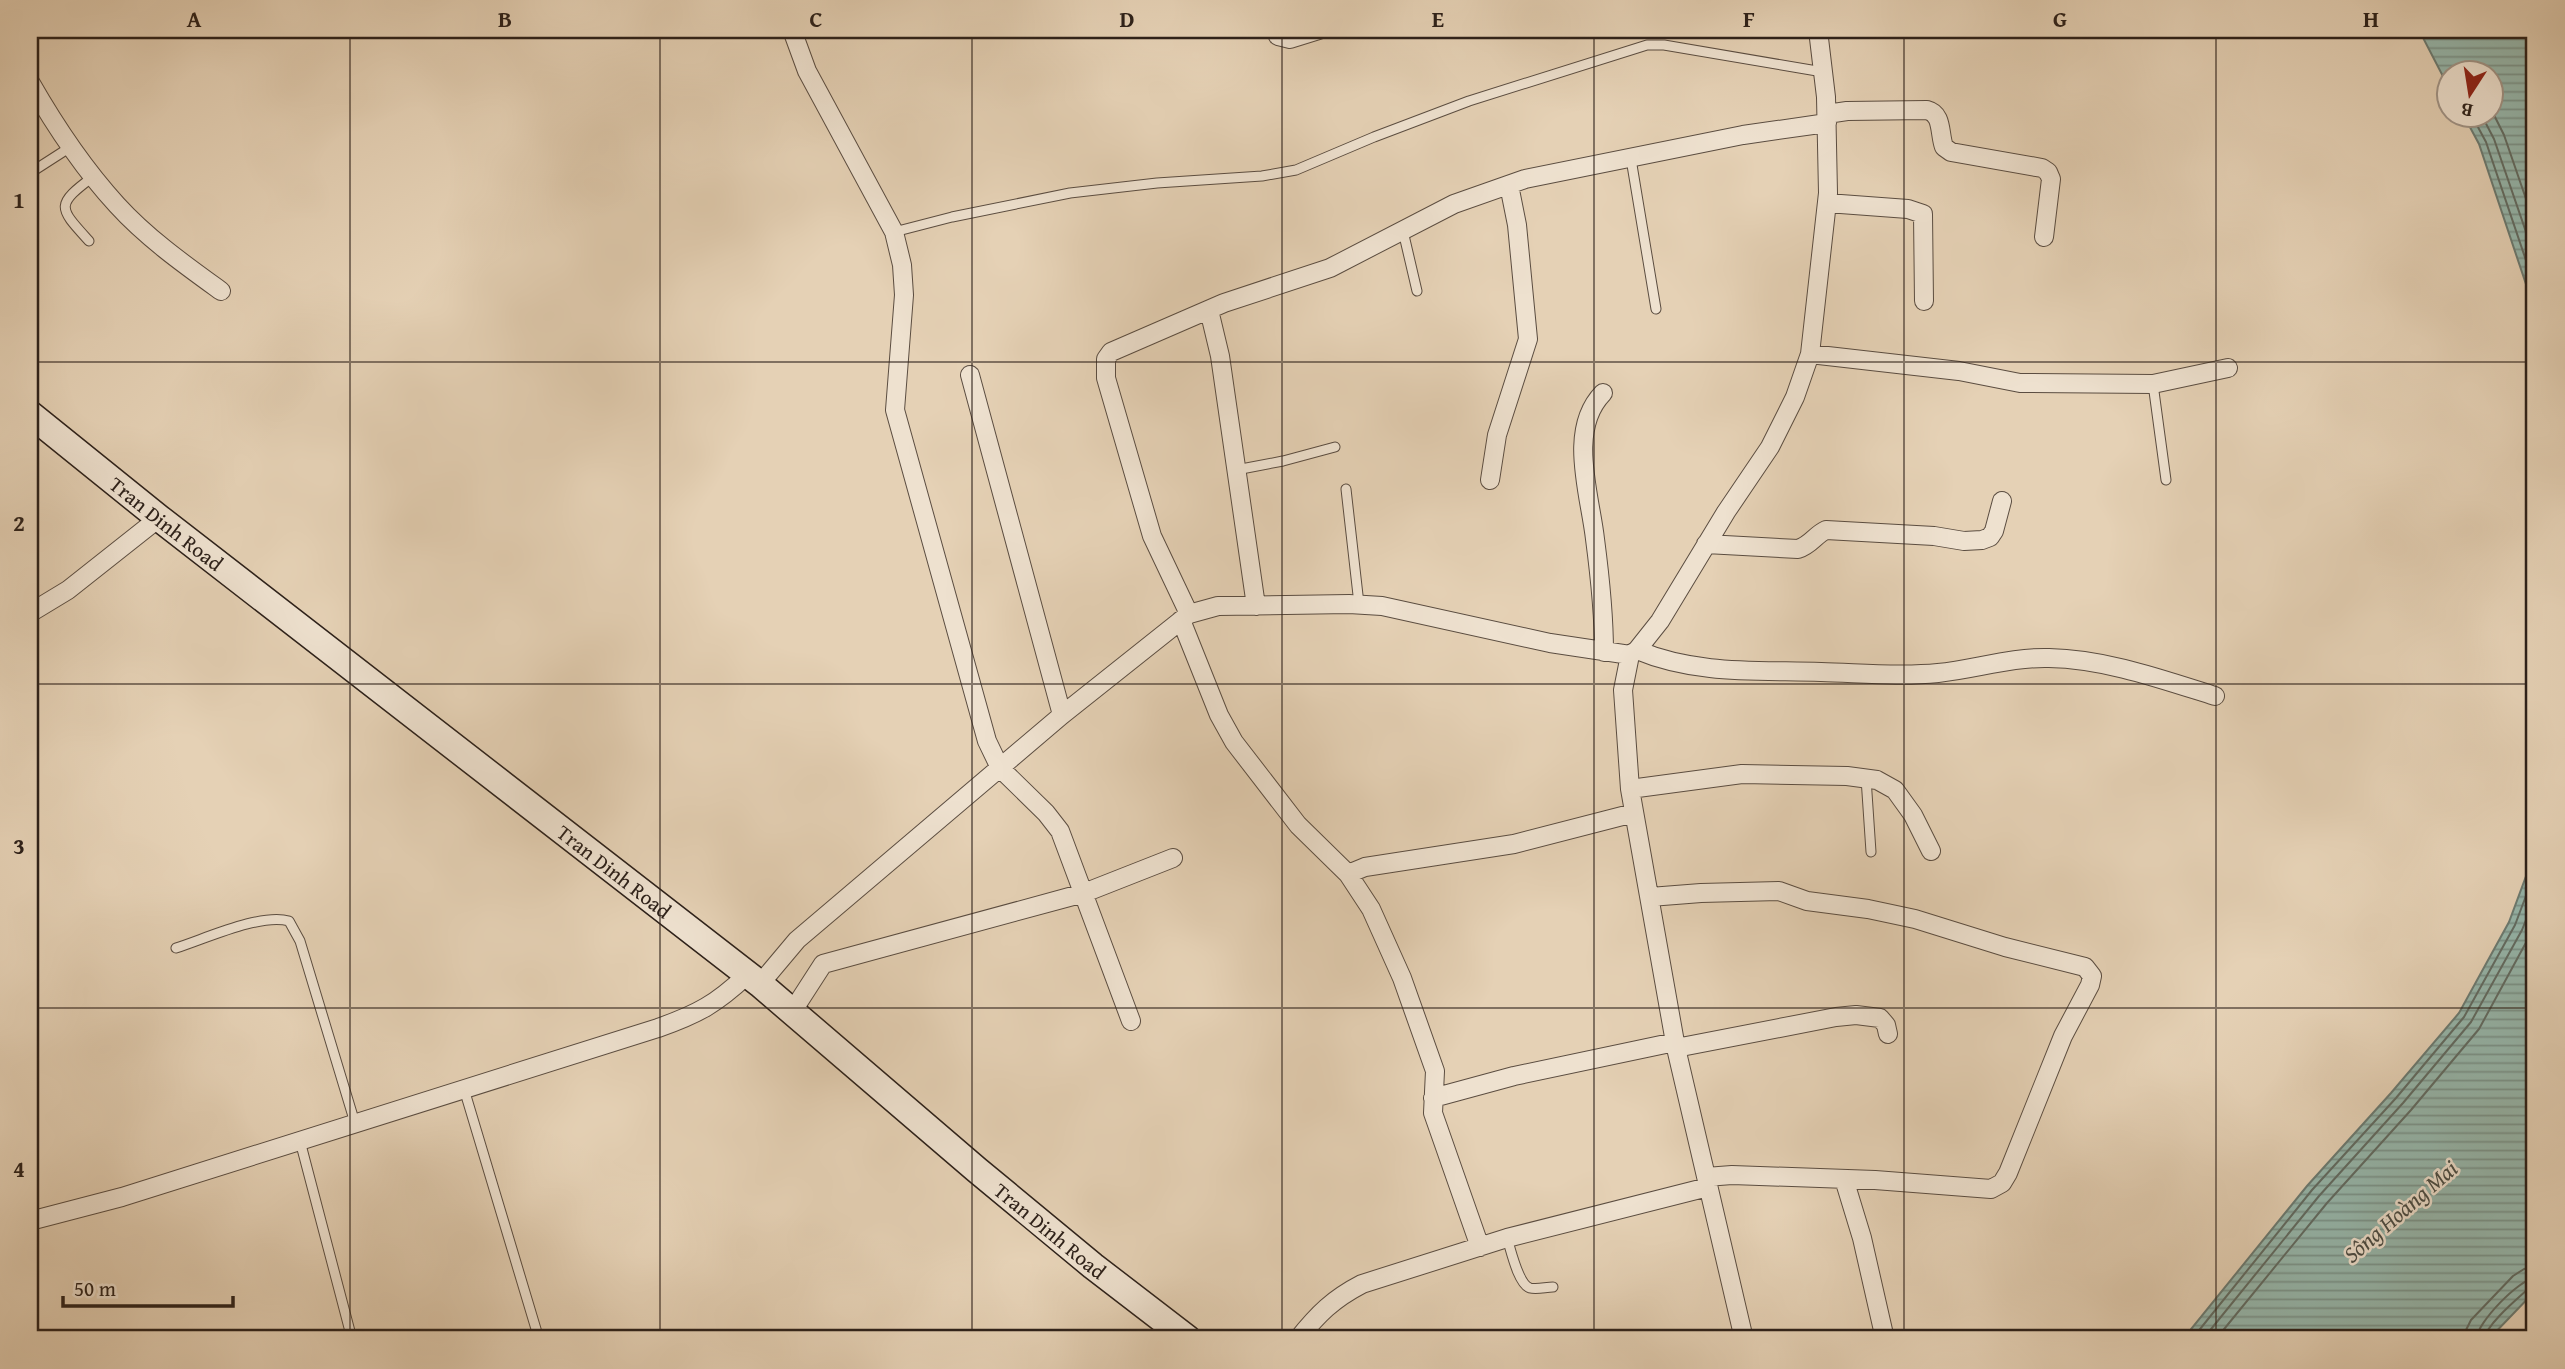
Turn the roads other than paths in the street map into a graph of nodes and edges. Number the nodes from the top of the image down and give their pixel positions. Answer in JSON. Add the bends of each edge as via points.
{"nodes":[{"id":1,"x":792,"y":30,"type":"edge"},
{"id":2,"x":1275,"y":30,"type":"edge"},
{"id":3,"x":1319,"y":30,"type":"edge"},
{"id":4,"x":1818,"y":30,"type":"edge"},
{"id":5,"x":1823,"y":72,"type":"junction"},
{"id":6,"x":30,"y":82,"type":"edge"},
{"id":7,"x":1827,"y":118,"type":"junction"},
{"id":8,"x":72,"y":146,"type":"junction"},
{"id":9,"x":1631,"y":159,"type":"junction"},
{"id":10,"x":30,"y":173,"type":"edge"},
{"id":11,"x":94,"y":176,"type":"junction"},
{"id":12,"x":1509,"y":185,"type":"junction"},
{"id":13,"x":1827,"y":202,"type":"junction"},
{"id":14,"x":1402,"y":229,"type":"junction"},
{"id":15,"x":894,"y":232,"type":"junction"},
{"id":16,"x":2044,"y":237,"type":"dead end"},
{"id":17,"x":89,"y":241,"type":"dead end"},
{"id":18,"x":221,"y":291,"type":"dead end"},
{"id":19,"x":1417,"y":291,"type":"dead end"},
{"id":20,"x":1924,"y":301,"type":"dead end"},
{"id":21,"x":1656,"y":309,"type":"dead end"},
{"id":22,"x":1209,"y":310,"type":"junction"},
{"id":23,"x":1810,"y":354,"type":"junction"},
{"id":24,"x":2228,"y":368,"type":"dead end"},
{"id":25,"x":970,"y":375,"type":"dead end"},
{"id":26,"x":2153,"y":384,"type":"junction"},
{"id":27,"x":1603,"y":393,"type":"dead end"},
{"id":28,"x":30,"y":414,"type":"edge"},
{"id":29,"x":1335,"y":447,"type":"dead end"},
{"id":30,"x":1236,"y":470,"type":"junction"},
{"id":31,"x":1490,"y":480,"type":"dead end"},
{"id":32,"x":2166,"y":480,"type":"dead end"},
{"id":33,"x":1346,"y":489,"type":"dead end"},
{"id":34,"x":2002,"y":501,"type":"dead end"},
{"id":35,"x":159,"y":518,"type":"junction"},
{"id":36,"x":1706,"y":544,"type":"junction"},
{"id":37,"x":1359,"y":604,"type":"junction"},
{"id":38,"x":1256,"y":606,"type":"junction"},
{"id":39,"x":30,"y":612,"type":"edge"},
{"id":40,"x":1185,"y":617,"type":"junction"},
{"id":41,"x":1604,"y":652,"type":"junction"},
{"id":42,"x":1634,"y":652,"type":"junction"},
{"id":43,"x":2215,"y":696,"type":"dead end"},
{"id":44,"x":1062,"y":715,"type":"junction"},
{"id":45,"x":1000,"y":768,"type":"junction"},
{"id":46,"x":1866,"y":778,"type":"junction"},
{"id":47,"x":1630,"y":789,"type":"junction"},
{"id":48,"x":1634,"y":813,"type":"junction"},
{"id":49,"x":1931,"y":851,"type":"dead end"},
{"id":50,"x":1871,"y":852,"type":"dead end"},
{"id":51,"x":1173,"y":858,"type":"dead end"},
{"id":52,"x":1348,"y":874,"type":"junction"},
{"id":53,"x":1084,"y":893,"type":"junction"},
{"id":54,"x":1650,"y":897,"type":"junction"},
{"id":55,"x":176,"y":948,"type":"dead end"},
{"id":56,"x":753,"y":979,"type":"junction"},
{"id":57,"x":792,"y":1012,"type":"junction"},
{"id":58,"x":1131,"y":1021,"type":"dead end"},
{"id":59,"x":1888,"y":1034,"type":"dead end"},
{"id":60,"x":1676,"y":1045,"type":"junction"},
{"id":61,"x":464,"y":1089,"type":"junction"},
{"id":62,"x":1433,"y":1098,"type":"junction"},
{"id":63,"x":355,"y":1123,"type":"junction"},
{"id":64,"x":300,"y":1141,"type":"junction"},
{"id":65,"x":1844,"y":1179,"type":"junction"},
{"id":66,"x":1707,"y":1182,"type":"junction"},
{"id":67,"x":30,"y":1221,"type":"edge"},
{"id":68,"x":1507,"y":1238,"type":"junction"},
{"id":69,"x":1480,"y":1247,"type":"junction"},
{"id":70,"x":1553,"y":1287,"type":"dead end"},
{"id":71,"x":1741,"y":1338,"type":"edge"},
{"id":72,"x":352,"y":1339,"type":"edge"},
{"id":73,"x":540,"y":1339,"type":"edge"},
{"id":74,"x":1188,"y":1339,"type":"edge"},
{"id":75,"x":1298,"y":1339,"type":"edge"},
{"id":76,"x":1885,"y":1339,"type":"edge"}],
"edges":[{"from":1,"to":15,"type":"street","via":[[807,71]]},
{"from":2,"to":3,"type":"street","via":[[1278,36],[1290,39]]},
{"from":4,"to":5,"type":"street"},
{"from":5,"to":7,"type":"street"},
{"from":5,"to":15,"type":"lane","via":[[1647,45],[1469,101],[1296,170],[1070,193]]},
{"from":6,"to":8,"type":"street"},
{"from":7,"to":9,"type":"street"},
{"from":7,"to":13,"type":"street"},
{"from":7,"to":16,"type":"street","via":[[1847,111],[1936,112],[1944,147],[1951,152],[2042,168],[2051,179]]},
{"from":8,"to":10,"type":"lane"},
{"from":8,"to":11,"type":"street"},
{"from":9,"to":12,"type":"street"},
{"from":9,"to":21,"type":"lane"},
{"from":11,"to":17,"type":"lane","via":[[70,194],[65,204],[72,223]]},
{"from":11,"to":18,"type":"street","via":[[144,232]]},
{"from":12,"to":14,"type":"street"},
{"from":12,"to":31,"type":"street","via":[[1528,339],[1497,435]]},
{"from":13,"to":20,"type":"street","via":[[1923,214]]},
{"from":13,"to":23,"type":"street"},
{"from":14,"to":19,"type":"lane"},
{"from":14,"to":22,"type":"street","via":[[1330,268]]},
{"from":15,"to":45,"type":"street","via":[[904,295],[895,410],[987,741]]},
{"from":22,"to":30,"type":"street"},
{"from":22,"to":40,"type":"street","via":[[1117,348],[1105,367],[1152,536]]},
{"from":23,"to":26,"type":"street","via":[[2020,383]]},
{"from":23,"to":36,"type":"street","via":[[1770,447]]},
{"from":24,"to":26,"type":"street"},
{"from":25,"to":44,"type":"street"},
{"from":26,"to":32,"type":"lane"},
{"from":27,"to":41,"type":"street","via":[[1586,422],[1584,452],[1604,616]]},
{"from":28,"to":35,"type":"main road","name":"Tran Dinh Road"},
{"from":29,"to":30,"type":"lane"},
{"from":30,"to":38,"type":"street"},
{"from":33,"to":37,"type":"lane"},
{"from":34,"to":36,"type":"street","via":[[1994,531],[1982,540],[1826,530],[1798,548]]},
{"from":35,"to":39,"type":"street","via":[[68,590]]},
{"from":35,"to":56,"type":"main road","name":"Tran Dinh Road"},
{"from":36,"to":42,"type":"street","via":[[1660,621]]},
{"from":37,"to":38,"type":"street"},
{"from":37,"to":41,"type":"street"},
{"from":38,"to":40,"type":"street","via":[[1218,606]]},
{"from":40,"to":44,"type":"street"},
{"from":40,"to":52,"type":"street","via":[[1219,715],[1234,742],[1298,825]]},
{"from":41,"to":42,"type":"street"},
{"from":42,"to":43,"type":"street","via":[[1737,672],[1913,675],[2026,658],[2073,660],[2142,673]]},
{"from":42,"to":47,"type":"street","via":[[1623,690]]},
{"from":44,"to":45,"type":"street"},
{"from":45,"to":53,"type":"street","via":[[1060,831]]},
{"from":45,"to":56,"type":"street"},
{"from":46,"to":47,"type":"street","via":[[1742,774]]},
{"from":46,"to":49,"type":"street","via":[[1895,790]]},
{"from":46,"to":50,"type":"lane"},
{"from":47,"to":48,"type":"street"},
{"from":48,"to":52,"type":"street","via":[[1514,844],[1366,867]]},
{"from":48,"to":54,"type":"street"},
{"from":51,"to":53,"type":"street"},
{"from":52,"to":62,"type":"street","via":[[1365,897],[1402,978],[1435,1071]]},
{"from":53,"to":57,"type":"street","via":[[823,964]]},
{"from":53,"to":58,"type":"street"},
{"from":54,"to":60,"type":"street"},
{"from":54,"to":65,"type":"street","via":[[1779,891],[1807,901],[1914,919],[2090,971],[2090,985],[2063,1036],[2008,1173],[1998,1186]]},
{"from":55,"to":63,"type":"lane","via":[[250,924],[289,921],[300,941]]},
{"from":56,"to":57,"type":"main road","name":"Tran Dinh Road"},
{"from":56,"to":61,"type":"street","via":[[698,1013]]},
{"from":57,"to":74,"type":"main road","name":"Tran Dinh Road","via":[[977,1170]]},
{"from":59,"to":60,"type":"street","via":[[1880,1018],[1836,1017]]},
{"from":60,"to":62,"type":"street","via":[[1514,1076]]},
{"from":60,"to":66,"type":"street"},
{"from":61,"to":63,"type":"street"},
{"from":61,"to":73,"type":"lane"},
{"from":62,"to":69,"type":"street","via":[[1433,1113]]},
{"from":63,"to":64,"type":"street"},
{"from":64,"to":67,"type":"street"},
{"from":64,"to":72,"type":"lane"},
{"from":65,"to":66,"type":"street","via":[[1732,1175]]},
{"from":65,"to":76,"type":"street"},
{"from":66,"to":68,"type":"street"},
{"from":66,"to":71,"type":"street"},
{"from":68,"to":69,"type":"street"},
{"from":68,"to":70,"type":"lane","via":[[1522,1282],[1528,1288]]},
{"from":69,"to":75,"type":"street","via":[[1362,1284],[1318,1314]]}]}
